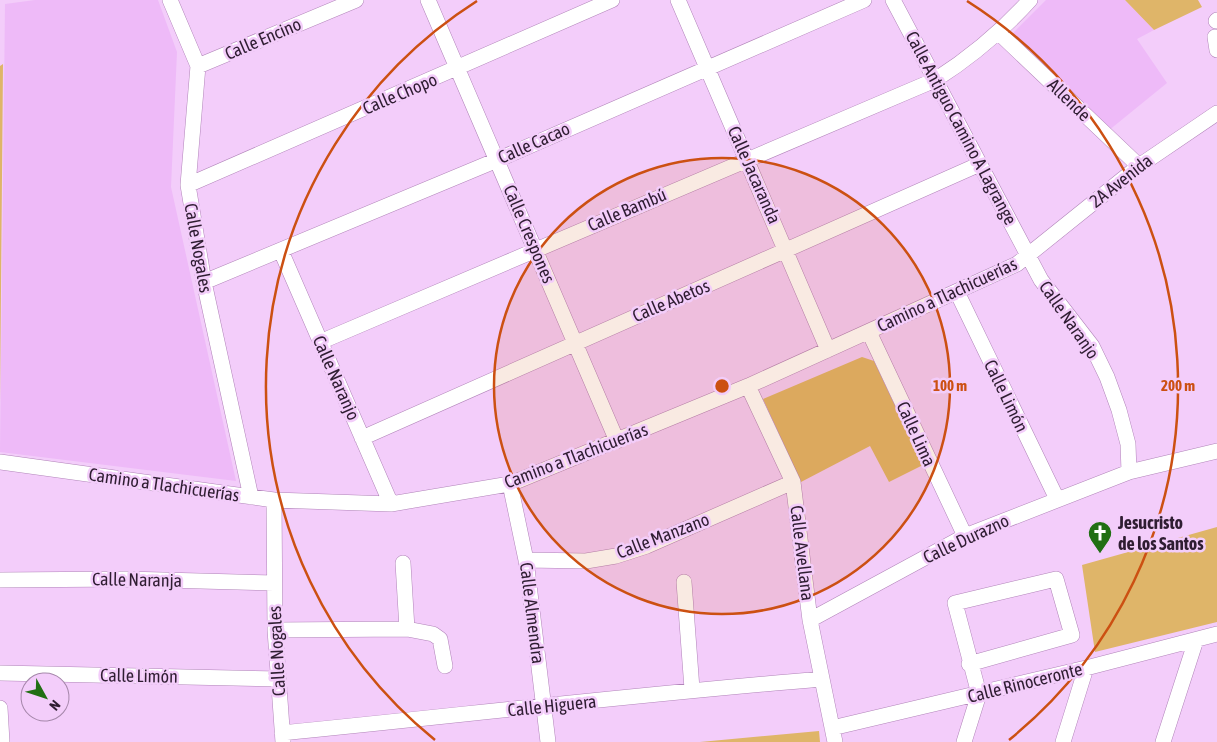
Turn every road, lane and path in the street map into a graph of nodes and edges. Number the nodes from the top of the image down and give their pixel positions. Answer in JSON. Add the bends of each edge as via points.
{"nodes":[{"id":1,"x":170,"y":0,"type":"edge"},
{"id":2,"x":356,"y":0,"type":"edge"},
{"id":3,"x":428,"y":0,"type":"edge"},
{"id":4,"x":612,"y":0,"type":"edge"},
{"id":5,"x":678,"y":0,"type":"edge"},
{"id":6,"x":864,"y":0,"type":"edge"},
{"id":7,"x":893,"y":0,"type":"edge"},
{"id":8,"x":1030,"y":0,"type":"edge"},
{"id":9,"x":999,"y":33,"type":"junction"},
{"id":10,"x":198,"y":66,"type":"junction"},
{"id":11,"x":707,"y":66,"type":"junction"},
{"id":12,"x":458,"y":69,"type":"junction"},
{"id":13,"x":935,"y":80,"type":"junction"},
{"id":14,"x":1217,"y":113,"type":"edge"},
{"id":15,"x":748,"y":159,"type":"junction"},
{"id":16,"x":497,"y":160,"type":"junction"},
{"id":17,"x":980,"y":164,"type":"junction"},
{"id":18,"x":1139,"y":166,"type":"junction"},
{"id":19,"x":188,"y":185,"type":"junction"},
{"id":20,"x":534,"y":249,"type":"junction"},
{"id":21,"x":281,"y":251,"type":"junction"},
{"id":22,"x":787,"y":251,"type":"junction"},
{"id":23,"x":1028,"y":255,"type":"junction"},
{"id":24,"x":204,"y":282,"type":"junction"},
{"id":25,"x":957,"y":292,"type":"junction"},
{"id":26,"x":869,"y":332,"type":"junction"},
{"id":27,"x":320,"y":342,"type":"junction"},
{"id":28,"x":576,"y":342,"type":"junction"},
{"id":29,"x":828,"y":350,"type":"junction"},
{"id":30,"x":748,"y":386,"type":"junction"},
{"id":31,"x":362,"y":438,"type":"junction"},
{"id":32,"x":618,"y":441,"type":"junction"},
{"id":33,"x":1217,"y":451,"type":"edge"},
{"id":34,"x":0,"y":462,"type":"edge"},
{"id":35,"x":1129,"y":472,"type":"junction"},
{"id":36,"x":793,"y":482,"type":"junction"},
{"id":37,"x":510,"y":484,"type":"junction"},
{"id":38,"x":251,"y":497,"type":"junction"},
{"id":39,"x":1057,"y":499,"type":"junction"},
{"id":40,"x":274,"y":500,"type":"junction"},
{"id":41,"x":391,"y":504,"type":"junction"},
{"id":42,"x":965,"y":536,"type":"junction"},
{"id":43,"x":526,"y":560,"type":"junction"},
{"id":44,"x":403,"y":563,"type":"dead end"},
{"id":45,"x":0,"y":580,"type":"edge"},
{"id":46,"x":684,"y":582,"type":"dead end"},
{"id":47,"x":274,"y":583,"type":"junction"},
{"id":48,"x":810,"y":620,"type":"junction"},
{"id":49,"x":407,"y":629,"type":"junction"},
{"id":50,"x":275,"y":630,"type":"junction"},
{"id":51,"x":1217,"y":634,"type":"edge"},
{"id":52,"x":1196,"y":640,"type":"junction"},
{"id":53,"x":969,"y":664,"type":"junction"},
{"id":54,"x":445,"y":666,"type":"dead end"},
{"id":55,"x":1086,"y":668,"type":"junction"},
{"id":56,"x":0,"y":673,"type":"edge"},
{"id":57,"x":279,"y":679,"type":"junction"},
{"id":58,"x":822,"y":679,"type":"junction"},
{"id":59,"x":692,"y":690,"type":"junction"},
{"id":60,"x":979,"y":694,"type":"junction"},
{"id":61,"x":543,"y":707,"type":"junction"},
{"id":62,"x":0,"y":708,"type":"edge"},
{"id":63,"x":834,"y":735,"type":"edge"},
{"id":64,"x":282,"y":737,"type":"edge"},
{"id":65,"x":2,"y":742,"type":"edge"},
{"id":66,"x":548,"y":742,"type":"edge"},
{"id":67,"x":964,"y":742,"type":"edge"},
{"id":68,"x":1063,"y":742,"type":"edge"},
{"id":69,"x":1163,"y":742,"type":"edge"}],
"edges":[{"from":1,"to":10,"type":"street","name":"Calle Nogales"},
{"from":2,"to":10,"type":"street","name":"Calle Encino"},
{"from":3,"to":12,"type":"street","name":"Calle Crespones"},
{"from":4,"to":12,"type":"street","name":"Calle Chopo"},
{"from":5,"to":11,"type":"street","name":"Calle Jacaranda"},
{"from":6,"to":11,"type":"street","name":"Calle Cacao"},
{"from":7,"to":13,"type":"street","name":"Calle Antiguo Camino A Lagrange"},
{"from":8,"to":9,"type":"street","name":"Calle Bambú"},
{"from":9,"to":13,"type":"street","name":"Calle Bambú"},
{"from":9,"to":18,"type":"street","name":"Allende"},
{"from":10,"to":19,"type":"street","name":"Calle Nogales"},
{"from":11,"to":15,"type":"street","name":"Calle Jacaranda"},
{"from":11,"to":16,"type":"street","name":"Calle Cacao"},
{"from":12,"to":16,"type":"street","name":"Calle Crespones"},
{"from":12,"to":19,"type":"street","name":"Calle Chopo"},
{"from":13,"to":15,"type":"street","name":"Calle Bambú"},
{"from":13,"to":17,"type":"street","name":"Calle Antiguo Camino A Lagrange"},
{"from":14,"to":18,"type":"street","name":"2A Avenida"},
{"from":15,"to":20,"type":"street","name":"Calle Bambú"},
{"from":15,"to":22,"type":"street","name":"Calle Jacaranda"},
{"from":16,"to":20,"type":"street","name":"Calle Crespones"},
{"from":16,"to":21,"type":"street","name":"Calle Cacao"},
{"from":17,"to":22,"type":"street","name":"Calle Abetos"},
{"from":17,"to":23,"type":"street","name":"Calle Antiguo Camino A Lagrange"},
{"from":18,"to":23,"type":"street","name":"2A Avenida"},
{"from":19,"to":24,"type":"street","name":"Calle Nogales"},
{"from":20,"to":27,"type":"street","name":"Calle Bambú"},
{"from":20,"to":28,"type":"street","name":"Calle Crespones"},
{"from":21,"to":24,"type":"street","name":"Calle Cacao"},
{"from":21,"to":27,"type":"street","name":"Calle Naranjo"},
{"from":22,"to":28,"type":"street","name":"Calle Abetos"},
{"from":22,"to":29,"type":"street","name":"Calle Jacaranda"},
{"from":23,"to":25,"type":"street","name":"Camino a Tlachicuerías","via":[[1017,264]]},
{"from":23,"to":35,"type":"street","name":"Calle Naranjo","via":[[1041,280],[1092,346],[1107,377],[1128,444]]},
{"from":24,"to":38,"type":"street","name":"Calle Nogales"},
{"from":25,"to":26,"type":"street","name":"Camino a Tlachicuerías"},
{"from":25,"to":39,"type":"street","name":"Calle Limón"},
{"from":26,"to":29,"type":"street","name":"Camino a Tlachicuerías"},
{"from":26,"to":42,"type":"street","name":"Calle Lima"},
{"from":27,"to":31,"type":"street","name":"Calle Naranjo"},
{"from":28,"to":31,"type":"street","name":"Calle Abetos"},
{"from":28,"to":32,"type":"street","name":"Calle Crespones"},
{"from":29,"to":30,"type":"street","name":"Camino a Tlachicuerías"},
{"from":30,"to":32,"type":"street","name":"Camino a Tlachicuerías"},
{"from":30,"to":36,"type":"street","name":"Calle Avellana"},
{"from":31,"to":41,"type":"street","name":"Calle Naranjo"},
{"from":32,"to":37,"type":"street","name":"Camino a Tlachicuerías"},
{"from":33,"to":35,"type":"street","name":"Calle Durazno"},
{"from":34,"to":38,"type":"street","name":"Camino a Tlachicuerías"},
{"from":35,"to":39,"type":"street","name":"Calle Durazno"},
{"from":36,"to":43,"type":"street","name":"Calle Manzano","via":[[647,546],[616,556],[586,561]]},
{"from":36,"to":48,"type":"street","name":"Calle Avellana"},
{"from":37,"to":41,"type":"street","name":"Camino a Tlachicuerías"},
{"from":37,"to":43,"type":"street","name":"Calle Almendra"},
{"from":38,"to":40,"type":"street","name":"Camino a Tlachicuerías"},
{"from":39,"to":42,"type":"street","name":"Calle Durazno"},
{"from":40,"to":41,"type":"street","name":"Camino a Tlachicuerías"},
{"from":40,"to":47,"type":"street","name":"Calle Nogales"},
{"from":42,"to":48,"type":"street","name":"Calle Durazno"},
{"from":43,"to":61,"type":"street","name":"Calle Almendra"},
{"from":44,"to":49,"type":"street"},
{"from":45,"to":47,"type":"street","name":"Calle Naranja"},
{"from":46,"to":59,"type":"street"},
{"from":47,"to":50,"type":"street","name":"Calle Nogales"},
{"from":48,"to":58,"type":"street","name":"Calle Avellana"},
{"from":49,"to":50,"type":"street"},
{"from":49,"to":54,"type":"street","via":[[433,634],[440,639]]},
{"from":50,"to":57,"type":"street","name":"Calle Nogales"},
{"from":51,"to":52,"type":"street","name":"Calle Rinoceronte"},
{"from":52,"to":55,"type":"street","name":"Calle Rinoceronte"},
{"from":52,"to":69,"type":"street"},
{"from":53,"to":53,"type":"street","via":[[1072,635],[1056,579],[956,604]]},
{"from":53,"to":60,"type":"street"},
{"from":55,"to":60,"type":"street","name":"Calle Rinoceronte"},
{"from":55,"to":68,"type":"street"},
{"from":56,"to":57,"type":"street","name":"Calle Limón"},
{"from":57,"to":64,"type":"street","name":"Calle Nogales"},
{"from":58,"to":59,"type":"street","name":"Calle Higuera"},
{"from":58,"to":63,"type":"street","name":"Calle Avellana"},
{"from":59,"to":61,"type":"street","name":"Calle Higuera"},
{"from":60,"to":63,"type":"street","name":"Calle Rinoceronte"},
{"from":60,"to":67,"type":"street"},
{"from":61,"to":64,"type":"street","name":"Calle Higuera"},
{"from":61,"to":66,"type":"street","name":"Calle Almendra"},
{"from":62,"to":65,"type":"street"}]}
